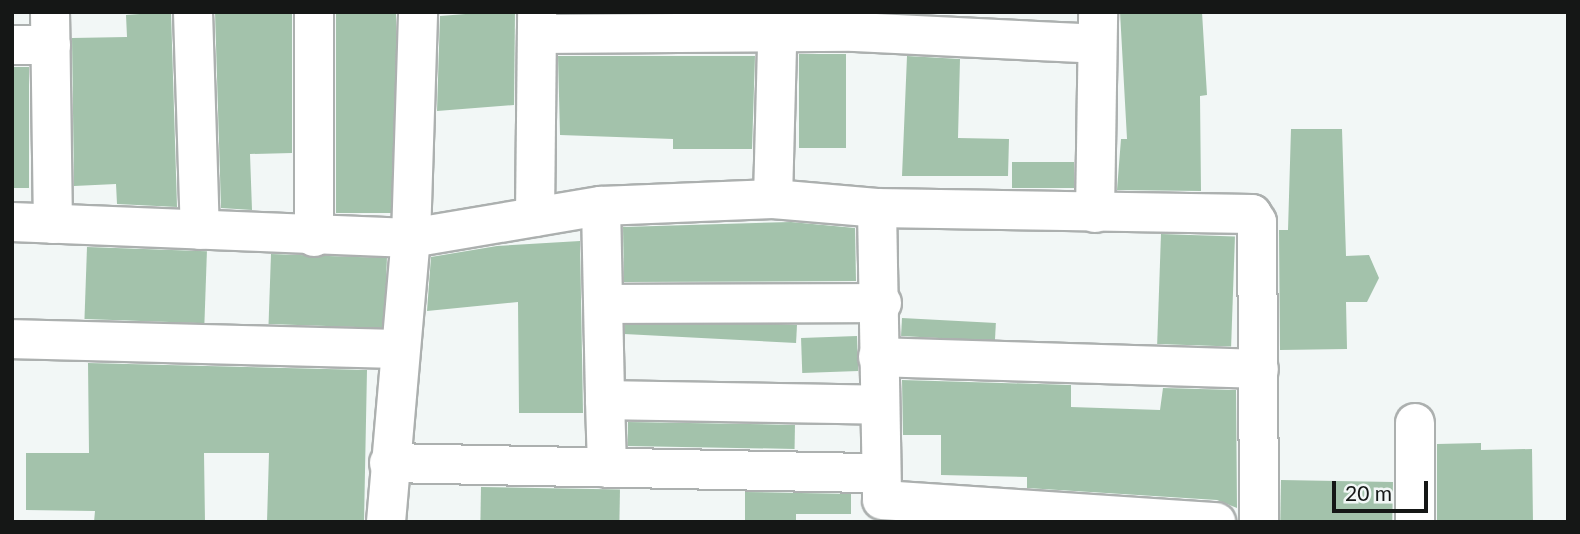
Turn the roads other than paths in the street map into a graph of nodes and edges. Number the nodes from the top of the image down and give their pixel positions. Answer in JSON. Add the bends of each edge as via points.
{"nodes":[{"id":1,"x":192,"y":12,"type":"edge"},
{"id":2,"x":314,"y":12,"type":"edge"},
{"id":3,"x":418,"y":12,"type":"edge"},
{"id":4,"x":537,"y":23,"type":"edge"},
{"id":5,"x":657,"y":23,"type":"edge"},
{"id":6,"x":778,"y":24,"type":"edge"},
{"id":7,"x":1098,"y":28,"type":"edge"},
{"id":8,"x":51,"y":29,"type":"edge"},
{"id":9,"x":12,"y":44,"type":"edge"},
{"id":10,"x":773,"y":199,"type":"junction"},
{"id":11,"x":601,"y":205,"type":"junction"},
{"id":12,"x":877,"y":208,"type":"junction"},
{"id":13,"x":1094,"y":213,"type":"junction"},
{"id":14,"x":535,"y":217,"type":"junction"},
{"id":15,"x":12,"y":222,"type":"edge"},
{"id":16,"x":53,"y":224,"type":"junction"},
{"id":17,"x":200,"y":230,"type":"junction"},
{"id":18,"x":314,"y":237,"type":"junction"},
{"id":19,"x":411,"y":238,"type":"junction"},
{"id":20,"x":882,"y":303,"type":"junction"},
{"id":21,"x":606,"y":304,"type":"junction"},
{"id":22,"x":12,"y":339,"type":"edge"},
{"id":23,"x":398,"y":349,"type":"junction"},
{"id":24,"x":878,"y":357,"type":"junction"},
{"id":25,"x":1258,"y":369,"type":"junction"},
{"id":26,"x":605,"y":400,"type":"junction"},
{"id":27,"x":878,"y":405,"type":"junction"},
{"id":28,"x":1415,"y":423,"type":"dead end"},
{"id":29,"x":389,"y":463,"type":"junction"},
{"id":30,"x":607,"y":468,"type":"junction"},
{"id":31,"x":882,"y":498,"type":"edge"},
{"id":32,"x":386,"y":522,"type":"edge"},
{"id":33,"x":1216,"y":522,"type":"edge"},
{"id":34,"x":1259,"y":522,"type":"edge"},
{"id":35,"x":1415,"y":522,"type":"edge"}],
"edges":[{"from":1,"to":17,"type":"street"},
{"from":2,"to":18,"type":"street"},
{"from":3,"to":19,"type":"street"},
{"from":4,"to":5,"type":"street"},
{"from":4,"to":14,"type":"street"},
{"from":5,"to":6,"type":"street"},
{"from":6,"to":7,"type":"street","via":[[855,33]]},
{"from":6,"to":10,"type":"street"},
{"from":7,"to":13,"type":"street"},
{"from":8,"to":9,"type":"street"},
{"from":8,"to":16,"type":"street"},
{"from":10,"to":11,"type":"street"},
{"from":10,"to":12,"type":"street"},
{"from":11,"to":14,"type":"street"},
{"from":11,"to":21,"type":"street"},
{"from":12,"to":13,"type":"street"},
{"from":12,"to":20,"type":"street"},
{"from":13,"to":25,"type":"street","via":[[1256,216]]},
{"from":14,"to":19,"type":"street"},
{"from":15,"to":16,"type":"street"},
{"from":16,"to":17,"type":"street"},
{"from":17,"to":18,"type":"street"},
{"from":18,"to":19,"type":"street"},
{"from":19,"to":23,"type":"street"},
{"from":20,"to":21,"type":"street"},
{"from":20,"to":24,"type":"street"},
{"from":21,"to":26,"type":"street"},
{"from":22,"to":23,"type":"street"},
{"from":23,"to":29,"type":"street"},
{"from":24,"to":25,"type":"street"},
{"from":24,"to":27,"type":"street"},
{"from":25,"to":34,"type":"street"},
{"from":26,"to":27,"type":"street"},
{"from":26,"to":30,"type":"street"},
{"from":27,"to":31,"type":"street"},
{"from":28,"to":35,"type":"street"},
{"from":29,"to":30,"type":"street"},
{"from":29,"to":32,"type":"street"},
{"from":30,"to":31,"type":"street"},
{"from":31,"to":33,"type":"street"}]}
